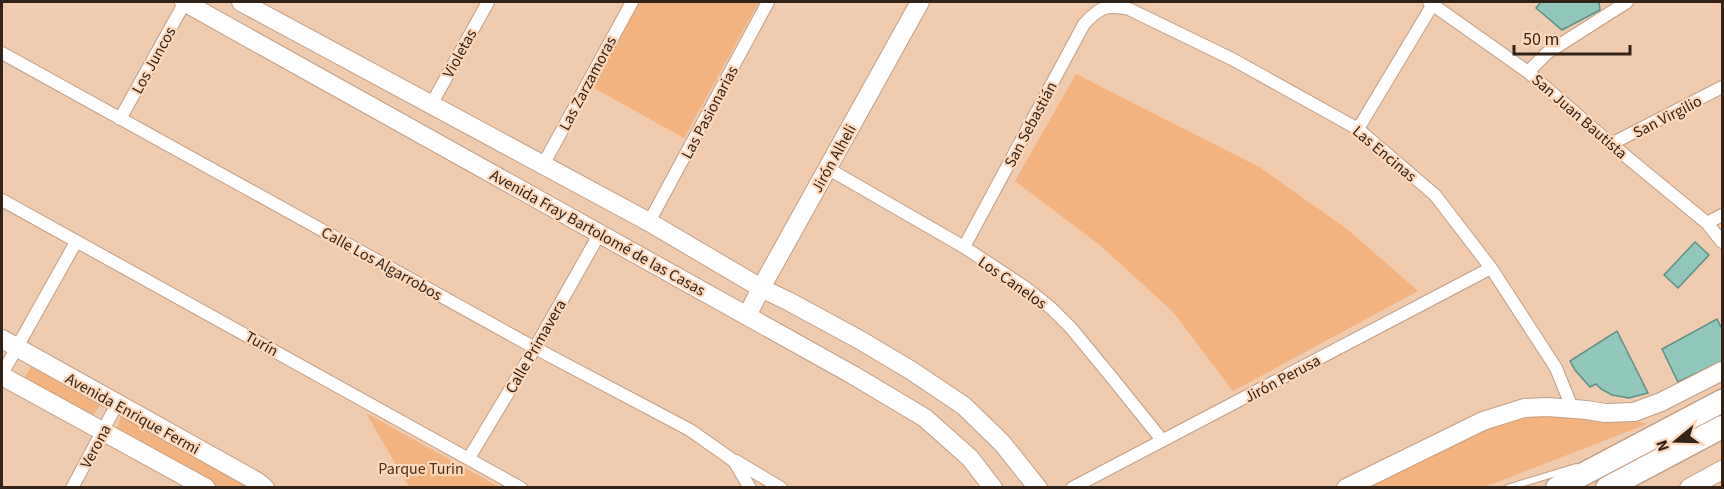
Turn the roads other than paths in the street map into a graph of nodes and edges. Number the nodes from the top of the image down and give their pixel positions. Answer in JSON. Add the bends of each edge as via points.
{"nodes":[{"id":1,"x":185,"y":2,"type":"edge"},
{"id":2,"x":241,"y":2,"type":"edge"},
{"id":3,"x":488,"y":2,"type":"edge"},
{"id":4,"x":632,"y":2,"type":"edge"},
{"id":5,"x":768,"y":2,"type":"edge"},
{"id":6,"x":920,"y":2,"type":"edge"},
{"id":7,"x":1627,"y":2,"type":"edge"},
{"id":8,"x":1431,"y":3,"type":"edge"},
{"id":9,"x":1104,"y":7,"type":"joint"},
{"id":10,"x":2,"y":53,"type":"edge"},
{"id":11,"x":1528,"y":72,"type":"junction"},
{"id":12,"x":1722,"y":87,"type":"edge"},
{"id":13,"x":431,"y":105,"type":"junction"},
{"id":14,"x":120,"y":119,"type":"junction"},
{"id":15,"x":1358,"y":129,"type":"junction"},
{"id":16,"x":1611,"y":144,"type":"junction"},
{"id":17,"x":543,"y":165,"type":"junction"},
{"id":18,"x":827,"y":168,"type":"junction"},
{"id":19,"x":2,"y":200,"type":"edge"},
{"id":20,"x":1722,"y":215,"type":"edge"},
{"id":21,"x":649,"y":222,"type":"junction"},
{"id":22,"x":1707,"y":222,"type":"junction"},
{"id":23,"x":600,"y":233,"type":"junction"},
{"id":24,"x":76,"y":242,"type":"junction"},
{"id":25,"x":1722,"y":242,"type":"edge"},
{"id":26,"x":964,"y":248,"type":"junction"},
{"id":27,"x":1491,"y":268,"type":"junction"},
{"id":28,"x":760,"y":288,"type":"junction"},
{"id":29,"x":747,"y":316,"type":"junction"},
{"id":30,"x":9,"y":343,"type":"edge"},
{"id":31,"x":535,"y":348,"type":"junction"},
{"id":32,"x":1722,"y":371,"type":"edge"},
{"id":33,"x":2,"y":375,"type":"edge"},
{"id":34,"x":1722,"y":401,"type":"edge"},
{"id":35,"x":117,"y":404,"type":"junction"},
{"id":36,"x":1572,"y":410,"type":"junction"},
{"id":37,"x":1722,"y":427,"type":"edge"},
{"id":38,"x":102,"y":431,"type":"junction"},
{"id":39,"x":1162,"y":440,"type":"junction"},
{"id":40,"x":1625,"y":452,"type":"junction"},
{"id":41,"x":469,"y":458,"type":"junction"},
{"id":42,"x":734,"y":461,"type":"junction"},
{"id":43,"x":1593,"y":462,"type":"dead end"},
{"id":44,"x":1582,"y":465,"type":"dead end"},
{"id":45,"x":1722,"y":470,"type":"edge"},
{"id":46,"x":72,"y":488,"type":"edge"},
{"id":47,"x":206,"y":488,"type":"edge"},
{"id":48,"x":265,"y":488,"type":"edge"},
{"id":49,"x":521,"y":488,"type":"edge"},
{"id":50,"x":750,"y":488,"type":"edge"},
{"id":51,"x":781,"y":488,"type":"edge"},
{"id":52,"x":993,"y":488,"type":"edge"},
{"id":53,"x":1038,"y":488,"type":"edge"},
{"id":54,"x":1072,"y":488,"type":"edge"},
{"id":55,"x":1346,"y":488,"type":"edge"},
{"id":56,"x":1507,"y":488,"type":"edge"},
{"id":57,"x":1557,"y":488,"type":"edge"},
{"id":58,"x":1607,"y":488,"type":"edge"},
{"id":59,"x":1689,"y":488,"type":"edge"}],
"edges":[{"from":1,"to":14,"type":"street","name":"Los Juncos"},
{"from":1,"to":23,"type":"street","name":"Avenida Fray Bartolomé de las Casas"},
{"from":2,"to":13,"type":"street","name":"Avenida Fray Bartolomé de las Casas"},
{"from":3,"to":13,"type":"street","name":"Violetas"},
{"from":4,"to":17,"type":"street","name":"Las Zarzamoras"},
{"from":5,"to":21,"type":"street","name":"Las Pasionarias"},
{"from":6,"to":18,"type":"street","name":"Jirón Alheli"},
{"from":7,"to":11,"type":"street","via":[[1546,53]]},
{"from":8,"to":11,"type":"street","name":"San Juan Bautista"},
{"from":8,"to":15,"type":"street"},
{"from":9,"to":15,"type":"street","name":"Las Encinas","via":[[1113,5],[1149,17]]},
{"from":9,"to":26,"type":"street","name":"San Sebastián","via":[[1084,24]]},
{"from":10,"to":14,"type":"street","name":"Calle Los Algarrobos"},
{"from":11,"to":16,"type":"street","name":"San Juan Bautista"},
{"from":12,"to":16,"type":"street","name":"San Virgilio"},
{"from":13,"to":17,"type":"street","name":"Avenida Fray Bartolomé de las Casas"},
{"from":14,"to":31,"type":"street","name":"Calle Los Algarrobos"},
{"from":15,"to":27,"type":"street","name":"Las Encinas","via":[[1435,195]]},
{"from":16,"to":22,"type":"street","name":"San Juan Bautista"},
{"from":17,"to":21,"type":"street","name":"Avenida Fray Bartolomé de las Casas"},
{"from":18,"to":26,"type":"street","name":"Los Canelos"},
{"from":18,"to":28,"type":"street","name":"Jirón Alheli"},
{"from":19,"to":24,"type":"street","name":"Turín"},
{"from":20,"to":22,"type":"street"},
{"from":21,"to":28,"type":"street","name":"Avenida Fray Bartolomé de las Casas"},
{"from":22,"to":25,"type":"street","name":"San Juan Bautista"},
{"from":23,"to":29,"type":"street","name":"Avenida Fray Bartolomé de las Casas"},
{"from":23,"to":31,"type":"street","name":"Calle Primavera"},
{"from":24,"to":30,"type":"street"},
{"from":24,"to":41,"type":"street","name":"Turín"},
{"from":26,"to":39,"type":"street","name":"Los Canelos","via":[[1051,308]]},
{"from":27,"to":36,"type":"street","name":"Las Encinas","via":[[1557,368]]},
{"from":27,"to":39,"type":"street","name":"Jirón Perusa"},
{"from":28,"to":29,"type":"street","name":"Jirón Alheli"},
{"from":28,"to":53,"type":"street","name":"Avenida Fray Bartolomé de las Casas","via":[[860,340],[964,406],[1002,442]]},
{"from":29,"to":52,"type":"street","name":"Avenida Fray Bartolomé de las Casas","via":[[925,418],[970,458]]},
{"from":30,"to":33,"type":"street"},
{"from":30,"to":35,"type":"street","name":"Avenida Enrique Fermi"},
{"from":31,"to":41,"type":"street","name":"Calle Primavera"},
{"from":31,"to":42,"type":"street","name":"Calle Los Algarrobos","via":[[690,430]]},
{"from":32,"to":36,"type":"street","via":[[1634,412]]},
{"from":33,"to":38,"type":"street","name":"Avenida Enrique Fermi"},
{"from":34,"to":40,"type":"highway"},
{"from":35,"to":38,"type":"street","name":"Verona"},
{"from":35,"to":48,"type":"street","name":"Avenida Enrique Fermi"},
{"from":36,"to":55,"type":"street","via":[[1524,408],[1483,421]]},
{"from":37,"to":58,"type":"highway"},
{"from":38,"to":46,"type":"street","name":"Verona"},
{"from":38,"to":47,"type":"street","name":"Avenida Enrique Fermi"},
{"from":39,"to":54,"type":"street","name":"Jirón Perusa"},
{"from":40,"to":43,"type":"lane"},
{"from":40,"to":57,"type":"highway"},
{"from":41,"to":49,"type":"street","name":"Turín"},
{"from":42,"to":50,"type":"street","name":"Calle Los Algarrobos"},
{"from":42,"to":51,"type":"street"},
{"from":44,"to":56,"type":"lane"},
{"from":45,"to":59,"type":"street"}]}
